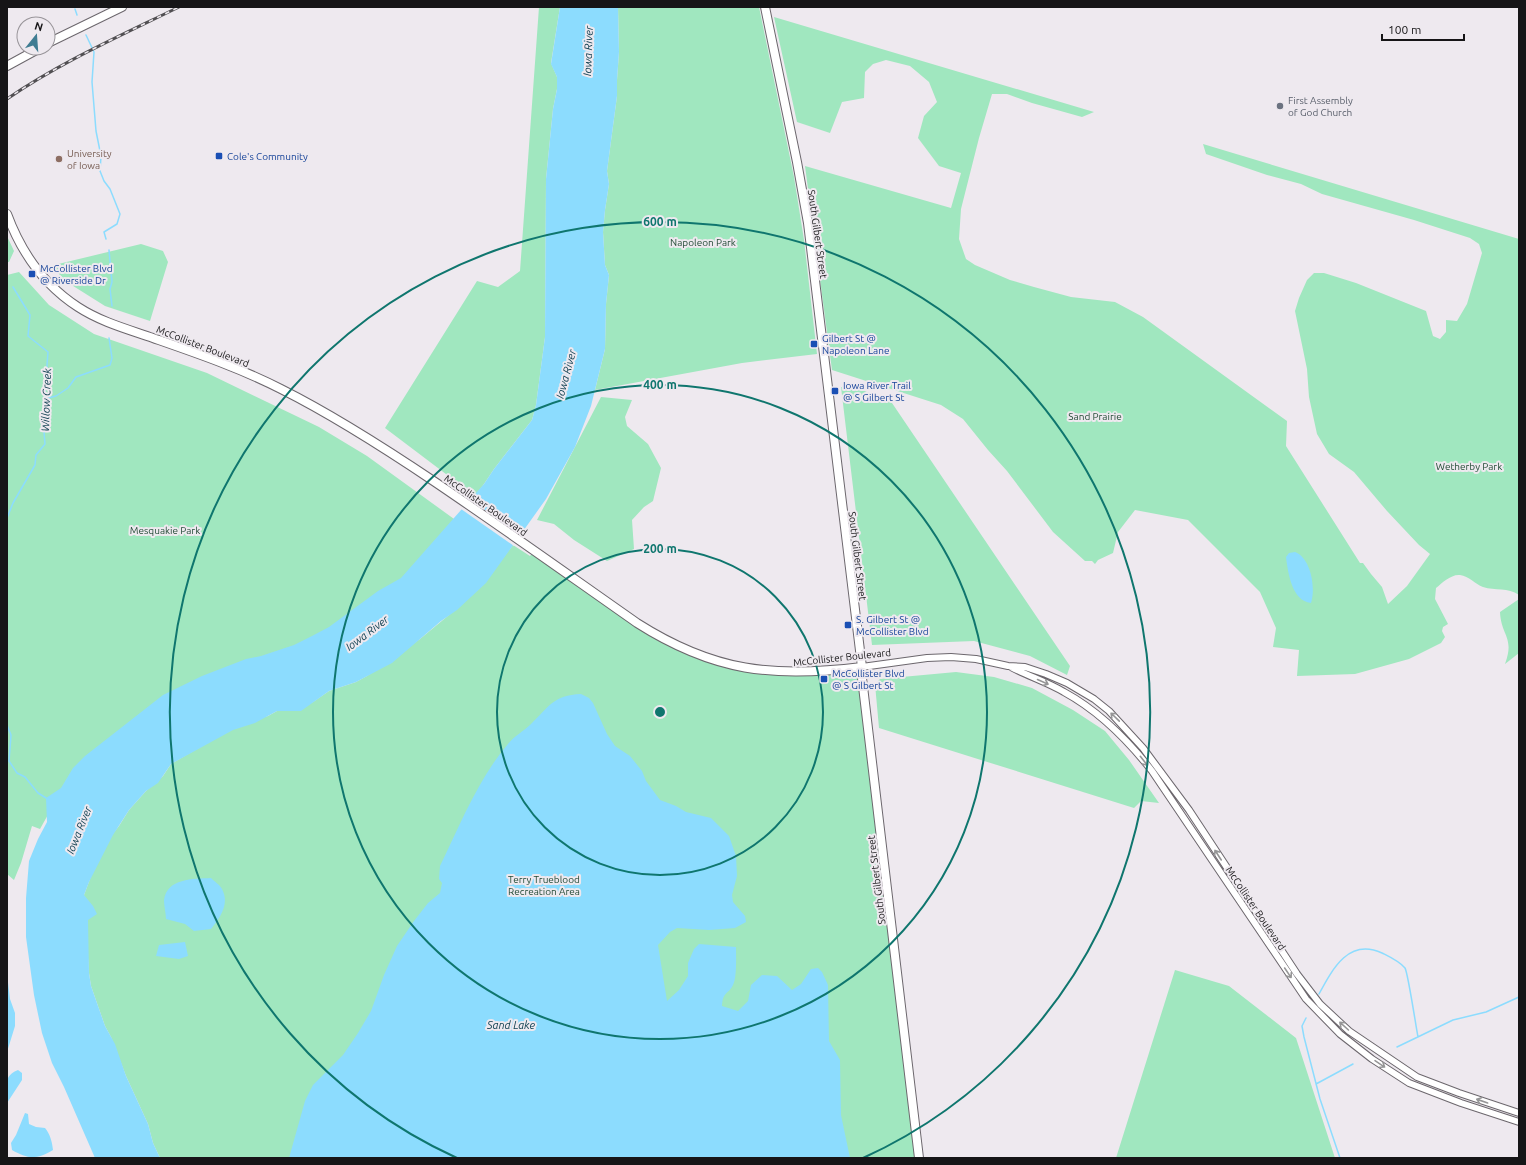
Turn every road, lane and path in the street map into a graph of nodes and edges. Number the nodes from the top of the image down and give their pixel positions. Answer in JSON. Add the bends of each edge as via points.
{"nodes":[{"id":1,"x":122,"y":7,"type":"edge"},
{"id":2,"x":765,"y":7,"type":"edge"},
{"id":3,"x":56,"y":39,"type":"edge"},
{"id":4,"x":25,"y":56,"type":"edge"},
{"id":5,"x":7,"y":66,"type":"edge"},
{"id":6,"x":7,"y":214,"type":"edge"},
{"id":7,"x":1008,"y":666,"type":"junction"},
{"id":8,"x":862,"y":667,"type":"junction"},
{"id":9,"x":1519,"y":1114,"type":"edge"},
{"id":10,"x":1519,"y":1122,"type":"edge"},
{"id":11,"x":919,"y":1158,"type":"edge"}],
"edges":[{"from":1,"to":3,"type":"main road"},
{"from":2,"to":8,"type":"main road","name":"South Gilbert Street","via":[[798,162],[808,223]]},
{"from":4,"to":5,"type":"main road"},
{"from":6,"to":8,"type":"main road","name":"McCollister Boulevard","via":[[19,242],[38,272],[63,296],[79,307],[110,323],[229,366],[280,388],[359,432],[656,635],[711,660],[749,669],[811,672]]},
{"from":7,"to":8,"type":"street","name":"McCollister Boulevard","via":[[951,657]]},
{"from":9,"to":7,"type":"street","name":"McCollister Boulevard","one_way":true,"via":[[1417,1077],[1349,1031],[1320,1004],[1297,974],[1189,810],[1128,730],[1094,699],[1067,683],[1025,667]]},
{"from":7,"to":10,"type":"street","name":"McCollister Boulevard","one_way":true,"via":[[1063,691],[1086,705],[1135,750],[1152,771],[1306,999],[1340,1034],[1409,1083]]},
{"from":8,"to":11,"type":"main road","name":"South Gilbert Street"}]}
